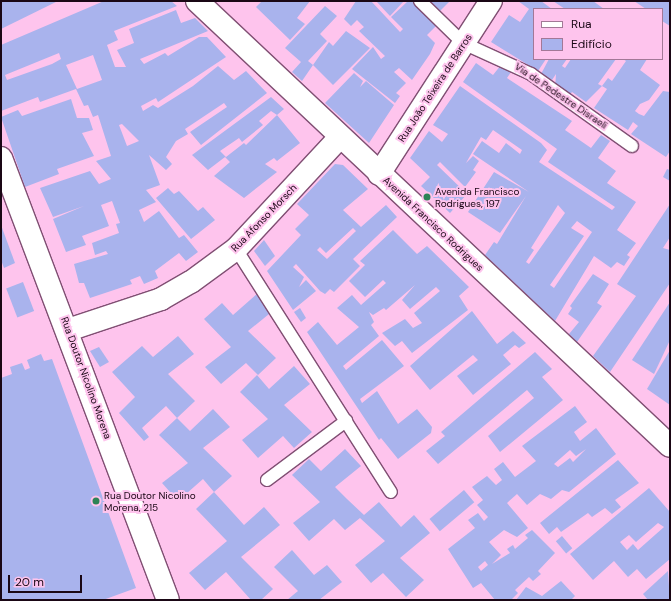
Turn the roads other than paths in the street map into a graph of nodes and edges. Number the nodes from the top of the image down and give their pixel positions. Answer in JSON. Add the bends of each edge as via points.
{"nodes":[{"id":1,"x":197,"y":1,"type":"edge"},
{"id":2,"x":420,"y":1,"type":"edge"},
{"id":3,"x":491,"y":1,"type":"edge"},
{"id":4,"x":463,"y":43,"type":"junction"},
{"id":5,"x":339,"y":138,"type":"junction"},
{"id":6,"x":632,"y":146,"type":"dead end"},
{"id":7,"x":1,"y":158,"type":"edge"},
{"id":8,"x":379,"y":174,"type":"junction"},
{"id":9,"x":236,"y":249,"type":"junction"},
{"id":10,"x":68,"y":330,"type":"junction"},
{"id":11,"x":346,"y":421,"type":"junction"},
{"id":12,"x":670,"y":446,"type":"edge"},
{"id":13,"x":267,"y":480,"type":"dead end"},
{"id":14,"x":391,"y":492,"type":"dead end"},
{"id":15,"x":168,"y":600,"type":"edge"}],
"edges":[{"from":1,"to":5,"type":"street","name":"Avenida Francisco Rodrigues"},
{"from":2,"to":4,"type":"lane","name":"Via de Pedestre Disraeli"},
{"from":3,"to":4,"type":"street","name":"Rua João Teixeira de Barros"},
{"from":4,"to":6,"type":"lane","name":"Via de Pedestre Disraeli","via":[[531,74]]},
{"from":4,"to":8,"type":"street","name":"Rua João Teixeira de Barros"},
{"from":5,"to":8,"type":"street","name":"Avenida Francisco Rodrigues"},
{"from":5,"to":9,"type":"street","name":"Rua Afonso Morsch"},
{"from":7,"to":10,"type":"street","name":"Rua Doutor Nicolino Morena"},
{"from":8,"to":12,"type":"street","name":"Avenida Francisco Rodrigues"},
{"from":9,"to":10,"type":"street","name":"Rua Afonso Morsch","via":[[161,300]]},
{"from":9,"to":11,"type":"lane"},
{"from":10,"to":15,"type":"street","name":"Rua Doutor Nicolino Morena"},
{"from":11,"to":13,"type":"lane"},
{"from":11,"to":14,"type":"lane"}]}
